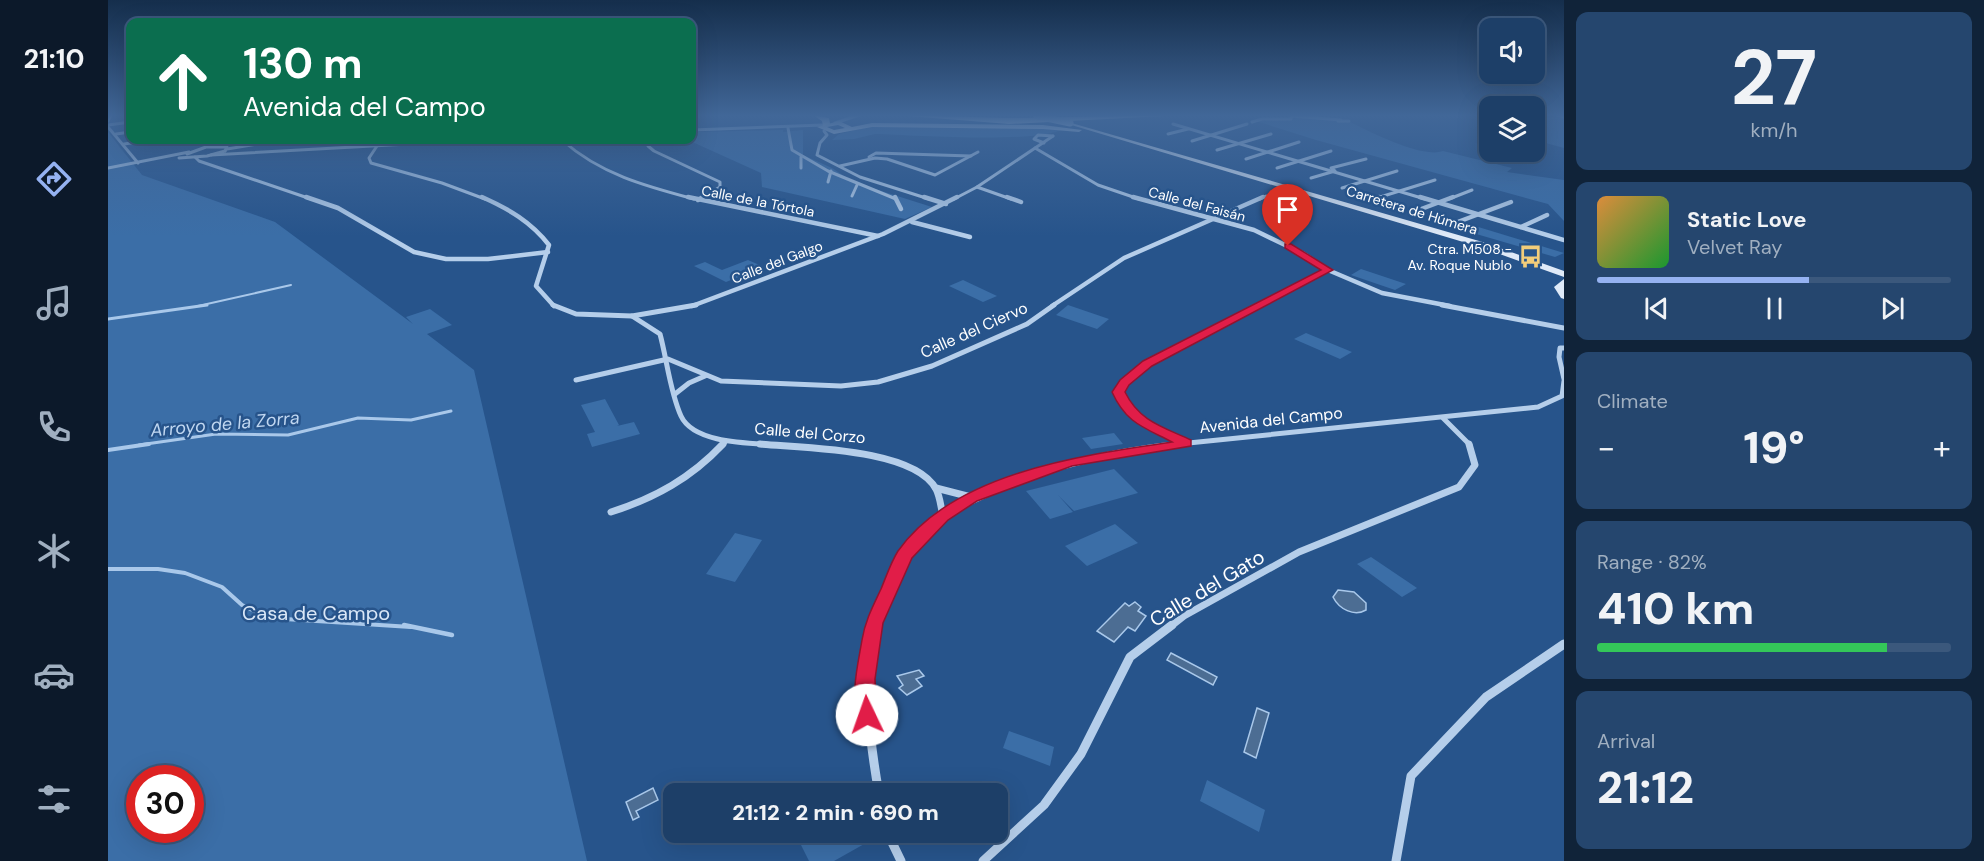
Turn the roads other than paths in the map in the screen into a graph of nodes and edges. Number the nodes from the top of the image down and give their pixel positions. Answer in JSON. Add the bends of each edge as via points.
{"nodes":[{"id":1,"x":132,"y":155,"type":"edge"},
{"id":2,"x":176,"y":155,"type":"edge"},
{"id":3,"x":189,"y":155,"type":"edge"},
{"id":4,"x":229,"y":155,"type":"edge"},
{"id":5,"x":371,"y":155,"type":"edge"},
{"id":6,"x":579,"y":155,"type":"edge"},
{"id":7,"x":663,"y":155,"type":"edge"},
{"id":8,"x":817,"y":155,"type":"edge"},
{"id":9,"x":872,"y":155,"type":"edge"},
{"id":10,"x":945,"y":155,"type":"edge"},
{"id":11,"x":1024,"y":155,"type":"edge"},
{"id":12,"x":1047,"y":155,"type":"edge"},
{"id":13,"x":1175,"y":155,"type":"edge"},
{"id":14,"x":1178,"y":155,"type":"edge"},
{"id":15,"x":1263,"y":155,"type":"edge"},
{"id":16,"x":1280,"y":155,"type":"edge"},
{"id":17,"x":1318,"y":155,"type":"edge"},
{"id":18,"x":209,"y":156,"type":"junction"},
{"id":19,"x":971,"y":156,"type":"joint"},
{"id":20,"x":194,"y":157,"type":"junction"},
{"id":21,"x":801,"y":157,"type":"joint"},
{"id":22,"x":866,"y":159,"type":"junction"},
{"id":23,"x":1246,"y":159,"type":"dead end"},
{"id":24,"x":1366,"y":159,"type":"dead end"},
{"id":25,"x":151,"y":161,"type":"junction"},
{"id":26,"x":199,"y":161,"type":"junction"},
{"id":27,"x":1300,"y":161,"type":"junction"},
{"id":28,"x":138,"y":163,"type":"junction"},
{"id":29,"x":839,"y":166,"type":"junction"},
{"id":30,"x":108,"y":168,"type":"edge"},
{"id":31,"x":801,"y":168,"type":"dead end"},
{"id":32,"x":1276,"y":168,"type":"dead end"},
{"id":33,"x":831,"y":171,"type":"junction"},
{"id":34,"x":1335,"y":171,"type":"junction"},
{"id":35,"x":1397,"y":171,"type":"dead end"},
{"id":36,"x":1254,"y":178,"type":"junction"},
{"id":37,"x":1311,"y":178,"type":"dead end"},
{"id":38,"x":1435,"y":180,"type":"dead end"},
{"id":39,"x":1366,"y":181,"type":"junction"},
{"id":40,"x":828,"y":182,"type":"dead end"},
{"id":41,"x":857,"y":185,"type":"junction"},
{"id":42,"x":977,"y":187,"type":"junction"},
{"id":43,"x":1342,"y":188,"type":"dead end"},
{"id":44,"x":1472,"y":190,"type":"dead end"},
{"id":45,"x":1400,"y":191,"type":"junction"},
{"id":46,"x":852,"y":196,"type":"dead end"},
{"id":47,"x":1266,"y":196,"type":"dead end"},
{"id":48,"x":1377,"y":198,"type":"dead end"},
{"id":49,"x":697,"y":200,"type":"junction"},
{"id":50,"x":1021,"y":202,"type":"dead end"},
{"id":51,"x":1511,"y":202,"type":"dead end"},
{"id":52,"x":1437,"y":203,"type":"junction"},
{"id":53,"x":946,"y":204,"type":"junction"},
{"id":54,"x":901,"y":209,"type":"dead end"},
{"id":55,"x":1416,"y":211,"type":"dead end"},
{"id":56,"x":1477,"y":214,"type":"junction"},
{"id":57,"x":1547,"y":215,"type":"dead end"},
{"id":58,"x":1213,"y":219,"type":"junction"},
{"id":59,"x":912,"y":222,"type":"junction"},
{"id":60,"x":1455,"y":223,"type":"dead end"},
{"id":61,"x":1520,"y":227,"type":"junction"},
{"id":62,"x":856,"y":232,"type":"junction"},
{"id":63,"x":879,"y":236,"type":"junction"},
{"id":64,"x":970,"y":237,"type":"dead end"},
{"id":65,"x":1564,"y":240,"type":"edge"},
{"id":66,"x":863,"y":242,"type":"junction"},
{"id":67,"x":548,"y":252,"type":"junction"},
{"id":68,"x":1503,"y":252,"type":"junction"},
{"id":69,"x":1328,"y":270,"type":"junction"},
{"id":70,"x":1564,"y":274,"type":"edge"},
{"id":71,"x":1564,"y":282,"type":"edge"},
{"id":72,"x":1564,"y":296,"type":"edge"},
{"id":73,"x":648,"y":319,"type":"junction"},
{"id":74,"x":1564,"y":328,"type":"edge"},
{"id":75,"x":1564,"y":348,"type":"edge"},
{"id":76,"x":668,"y":359,"type":"junction"},
{"id":77,"x":705,"y":376,"type":"junction"},
{"id":78,"x":576,"y":380,"type":"dead end"},
{"id":79,"x":1564,"y":380,"type":"edge"},
{"id":80,"x":675,"y":394,"type":"junction"},
{"id":81,"x":1443,"y":418,"type":"junction"},
{"id":82,"x":726,"y":441,"type":"junction"},
{"id":83,"x":1186,"y":443,"type":"junction"},
{"id":84,"x":936,"y":488,"type":"junction"},
{"id":85,"x":971,"y":497,"type":"junction"},
{"id":86,"x":611,"y":512,"type":"dead end"},
{"id":87,"x":943,"y":516,"type":"junction"},
{"id":88,"x":1564,"y":644,"type":"edge"},
{"id":89,"x":877,"y":783,"type":"edge"},
{"id":90,"x":892,"y":843,"type":"edge"},
{"id":91,"x":901,"y":861,"type":"edge"},
{"id":92,"x":983,"y":861,"type":"edge"},
{"id":93,"x":1396,"y":861,"type":"edge"}],
"edges":[{"from":1,"to":28,"type":"street"},
{"from":2,"to":25,"type":"street"},
{"from":3,"to":20,"type":"street"},
{"from":4,"to":18,"type":"street"},
{"from":5,"to":67,"type":"street","via":[[371,163],[419,175],[498,205],[542,232]]},
{"from":6,"to":49,"type":"street","name":"Calle de la Tórtola","via":[[632,181]]},
{"from":7,"to":49,"type":"street","via":[[720,182],[720,187]]},
{"from":8,"to":29,"type":"street"},
{"from":9,"to":22,"type":"street"},
{"from":10,"to":19,"type":"street"},
{"from":11,"to":42,"type":"street","name":"Calle del Galgo"},
{"from":12,"to":58,"type":"street","name":"Calle del Faisán","via":[[1121,194]]},
{"from":13,"to":36,"type":"main road"},
{"from":14,"to":36,"type":"main road","name":"Carretera de Húmera","bridge":true},
{"from":15,"to":23,"type":"street"},
{"from":16,"to":27,"type":"street"},
{"from":17,"to":27,"type":"street"},
{"from":18,"to":20,"type":"street"},
{"from":18,"to":26,"type":"street"},
{"from":19,"to":22,"type":"street","via":[[935,175],[887,159]]},
{"from":20,"to":25,"type":"street"},
{"from":20,"to":26,"type":"street"},
{"from":21,"to":31,"type":"street"},
{"from":21,"to":33,"type":"street"},
{"from":22,"to":29,"type":"street"},
{"from":24,"to":34,"type":"street","via":[[1331,168]]},
{"from":25,"to":28,"type":"street"},
{"from":26,"to":67,"type":"street","via":[[338,208],[414,252],[446,259],[477,259]]},
{"from":27,"to":32,"type":"street"},
{"from":27,"to":34,"type":"street"},
{"from":28,"to":30,"type":"street"},
{"from":29,"to":53,"type":"street","via":[[860,177]]},
{"from":33,"to":40,"type":"street"},
{"from":33,"to":41,"type":"street"},
{"from":34,"to":37,"type":"street"},
{"from":34,"to":39,"type":"street"},
{"from":35,"to":39,"type":"street"},
{"from":36,"to":68,"type":"main road","name":"Carretera de Húmera"},
{"from":38,"to":45,"type":"street"},
{"from":39,"to":43,"type":"street"},
{"from":39,"to":45,"type":"street"},
{"from":41,"to":46,"type":"street"},
{"from":41,"to":54,"type":"street","via":[[895,197]]},
{"from":42,"to":50,"type":"street"},
{"from":42,"to":53,"type":"street","name":"Calle del Galgo"},
{"from":44,"to":52,"type":"street"},
{"from":45,"to":48,"type":"street"},
{"from":45,"to":52,"type":"street"},
{"from":47,"to":58,"type":"street","name":"Calle del Ciervo"},
{"from":49,"to":62,"type":"street","name":"Calle de la Tórtola"},
{"from":51,"to":56,"type":"street"},
{"from":52,"to":55,"type":"street"},
{"from":52,"to":56,"type":"street"},
{"from":53,"to":59,"type":"street","name":"Calle del Galgo"},
{"from":56,"to":60,"type":"street"},
{"from":56,"to":61,"type":"street"},
{"from":57,"to":61,"type":"street"},
{"from":58,"to":69,"type":"street","name":"Calle del Faisán","via":[[1272,237]]},
{"from":58,"to":77,"type":"street","name":"Calle del Ciervo","via":[[1124,258],[1027,324],[932,366],[878,382],[840,386],[722,381]]},
{"from":59,"to":63,"type":"street","name":"Calle del Galgo"},
{"from":59,"to":64,"type":"street"},
{"from":61,"to":65,"type":"street"},
{"from":62,"to":63,"type":"street","name":"Calle de la Tórtola"},
{"from":62,"to":66,"type":"street"},
{"from":63,"to":66,"type":"street","name":"Calle del Galgo"},
{"from":66,"to":73,"type":"street","name":"Calle del Galgo"},
{"from":67,"to":73,"type":"street","name":"Calle del Corzo","via":[[536,286],[554,306],[576,314]]},
{"from":68,"to":70,"type":"main road"},
{"from":68,"to":71,"type":"main road"},
{"from":69,"to":74,"type":"street","name":"Calle del Faisán","via":[[1394,296]]},
{"from":69,"to":83,"type":"street","via":[[1147,364],[1124,383],[1118,392],[1127,410]]},
{"from":71,"to":72,"type":"main road","via":[[1558,286]]},
{"from":73,"to":76,"type":"street","name":"Calle del Corzo","via":[[660,334]]},
{"from":75,"to":79,"type":"street","name":"Avenida del Campo","via":[[1560,348],[1559,357]]},
{"from":76,"to":77,"type":"street","name":"Calle del Ciervo"},
{"from":76,"to":78,"type":"street"},
{"from":76,"to":80,"type":"street","name":"Calle del Corzo"},
{"from":77,"to":80,"type":"street"},
{"from":79,"to":81,"type":"street","name":"Avenida del Campo","via":[[1562,396],[1539,407]]},
{"from":80,"to":82,"type":"street","name":"Calle del Corzo","via":[[682,418],[701,434]]},
{"from":81,"to":83,"type":"street","name":"Avenida del Campo"},
{"from":81,"to":92,"type":"street","name":"Calle del Gato","via":[[1471,446],[1475,465],[1459,487],[1299,552],[1184,616],[1130,657],[1081,754],[1050,797]]},
{"from":82,"to":84,"type":"street","name":"Calle del Corzo","via":[[873,454],[915,469]]},
{"from":82,"to":86,"type":"street","via":[[681,483]]},
{"from":83,"to":85,"type":"street","name":"Avenida del Campo","via":[[1069,462]]},
{"from":84,"to":85,"type":"street"},
{"from":84,"to":87,"type":"street"},
{"from":85,"to":87,"type":"street","name":"Avenida del Campo"},
{"from":87,"to":89,"type":"street","via":[[905,555],[874,623],[866,679],[868,733]]},
{"from":88,"to":93,"type":"street","via":[[1486,697],[1411,776]]},
{"from":90,"to":91,"type":"street"}]}
